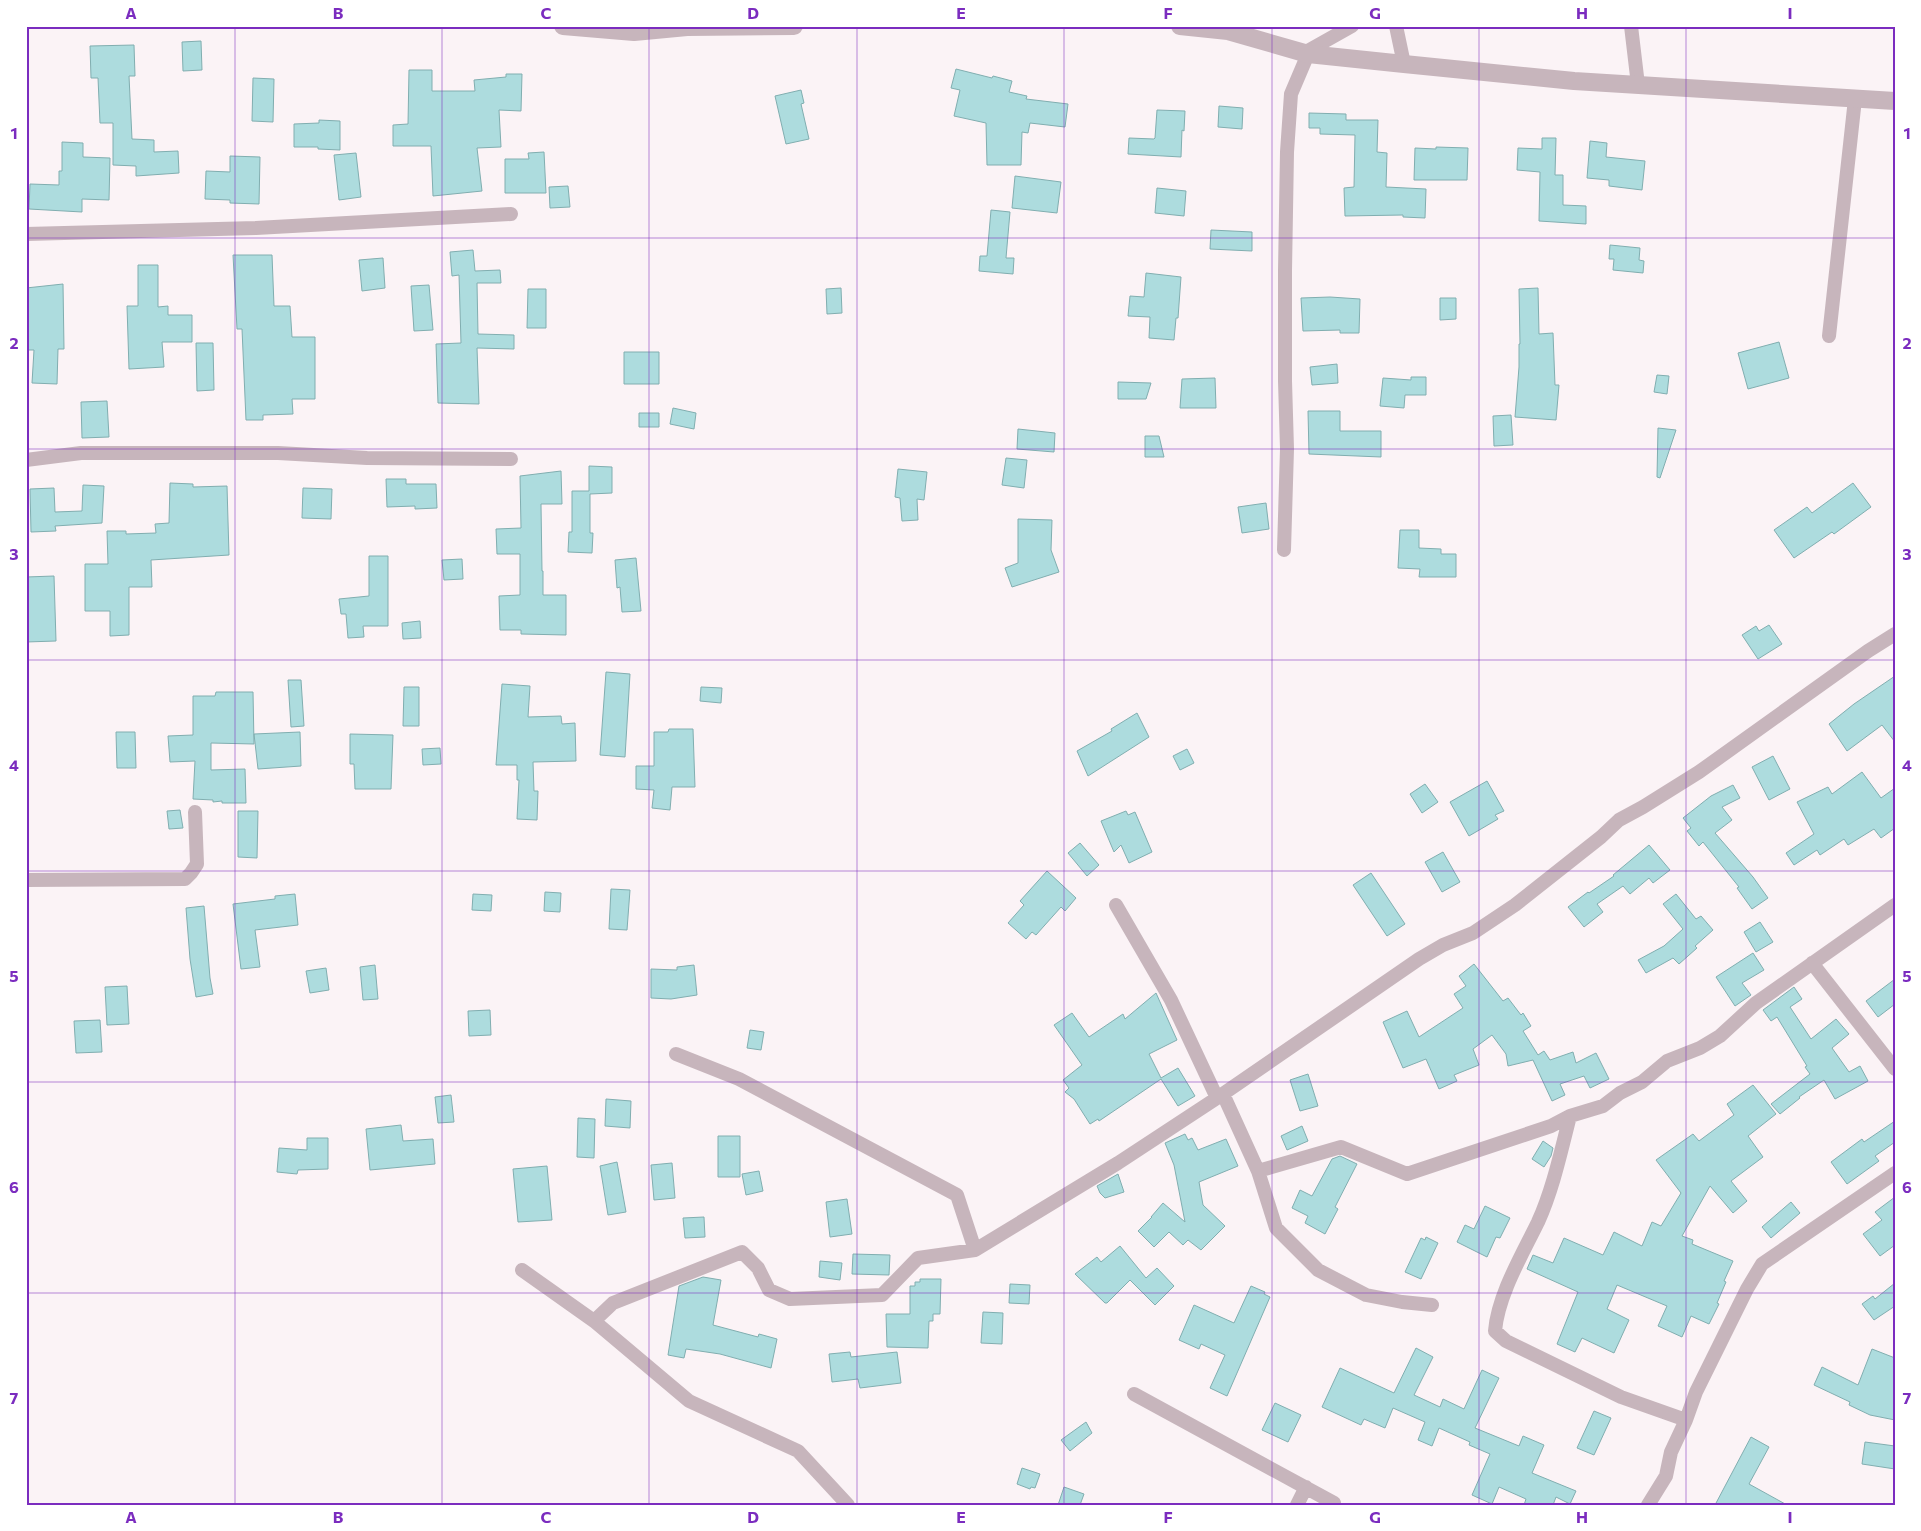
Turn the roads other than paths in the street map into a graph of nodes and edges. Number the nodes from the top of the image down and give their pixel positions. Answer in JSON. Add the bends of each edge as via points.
{"nodes":[{"id":1,"x":563,"y":26,"type":"edge"},
{"id":2,"x":794,"y":26,"type":"edge"},
{"id":3,"x":1180,"y":26,"type":"edge"},
{"id":4,"x":1352,"y":26,"type":"edge"},
{"id":5,"x":1396,"y":26,"type":"edge"},
{"id":6,"x":1631,"y":26,"type":"edge"},
{"id":7,"x":1306,"y":53,"type":"junction"},
{"id":8,"x":1404,"y":64,"type":"junction"},
{"id":9,"x":1638,"y":85,"type":"junction"},
{"id":10,"x":1855,"y":99,"type":"junction"},
{"id":11,"x":1895,"y":101,"type":"edge"},
{"id":12,"x":511,"y":214,"type":"dead end"},
{"id":13,"x":26,"y":234,"type":"edge"},
{"id":14,"x":1829,"y":336,"type":"dead end"},
{"id":15,"x":512,"y":458,"type":"dead end"},
{"id":16,"x":26,"y":460,"type":"edge"},
{"id":17,"x":1284,"y":550,"type":"dead end"},
{"id":18,"x":1895,"y":634,"type":"edge"},
{"id":19,"x":195,"y":812,"type":"dead end"},
{"id":20,"x":26,"y":880,"type":"edge"},
{"id":21,"x":1116,"y":905,"type":"dead end"},
{"id":22,"x":1895,"y":905,"type":"edge"},
{"id":23,"x":1812,"y":963,"type":"junction"},
{"id":24,"x":676,"y":1054,"type":"dead end"},
{"id":25,"x":1895,"y":1068,"type":"edge"},
{"id":26,"x":1220,"y":1096,"type":"junction"},
{"id":27,"x":1570,"y":1116,"type":"junction"},
{"id":28,"x":1258,"y":1171,"type":"junction"},
{"id":29,"x":1895,"y":1173,"type":"edge"},
{"id":30,"x":975,"y":1250,"type":"junction"},
{"id":31,"x":522,"y":1270,"type":"dead end"},
{"id":32,"x":1432,"y":1305,"type":"dead end"},
{"id":33,"x":594,"y":1321,"type":"junction"},
{"id":34,"x":1134,"y":1394,"type":"dead end"},
{"id":35,"x":1686,"y":1420,"type":"junction"},
{"id":36,"x":1306,"y":1488,"type":"junction"},
{"id":37,"x":1334,"y":1503,"type":"dead end"},
{"id":38,"x":848,"y":1505,"type":"edge"},
{"id":39,"x":1298,"y":1505,"type":"edge"},
{"id":40,"x":1648,"y":1505,"type":"edge"}],
"edges":[{"from":1,"to":2,"type":"street","via":[[634,32],[687,27]]},
{"from":3,"to":7,"type":"street","via":[[1228,31]]},
{"from":4,"to":7,"type":"street"},
{"from":5,"to":8,"type":"street"},
{"from":6,"to":9,"type":"street"},
{"from":7,"to":8,"type":"street"},
{"from":7,"to":17,"type":"street","via":[[1291,94],[1287,152]]},
{"from":8,"to":9,"type":"street"},
{"from":9,"to":10,"type":"street"},
{"from":10,"to":11,"type":"street"},
{"from":10,"to":14,"type":"street"},
{"from":12,"to":13,"type":"street","via":[[256,228]]},
{"from":15,"to":16,"type":"street","via":[[81,453]]},
{"from":18,"to":26,"type":"street","via":[[1868,650],[1700,772],[1619,820],[1515,905],[1473,933],[1419,959]]},
{"from":19,"to":20,"type":"street","via":[[197,864],[185,879]]},
{"from":21,"to":26,"type":"street","via":[[1171,1000]]},
{"from":22,"to":23,"type":"street"},
{"from":23,"to":25,"type":"street"},
{"from":23,"to":27,"type":"street","via":[[1756,1003],[1720,1036],[1700,1048],[1667,1060],[1642,1082],[1603,1106]]},
{"from":24,"to":30,"type":"street","via":[[739,1079],[957,1195]]},
{"from":26,"to":28,"type":"street"},
{"from":26,"to":30,"type":"street"},
{"from":27,"to":28,"type":"street","via":[[1551,1126],[1407,1174],[1341,1147]]},
{"from":27,"to":35,"type":"street","via":[[1551,1185],[1510,1282],[1495,1331],[1506,1341],[1621,1397]]},
{"from":28,"to":32,"type":"street","via":[[1276,1228],[1318,1270],[1366,1295]]},
{"from":29,"to":35,"type":"street","via":[[1762,1264],[1696,1392]]},
{"from":30,"to":33,"type":"street","via":[[918,1258],[882,1295],[790,1299],[769,1290],[758,1268],[742,1252],[613,1303]]},
{"from":31,"to":33,"type":"street"},
{"from":33,"to":38,"type":"street","via":[[690,1401],[798,1450]]},
{"from":34,"to":36,"type":"street"},
{"from":35,"to":40,"type":"street","via":[[1671,1452],[1666,1476]]},
{"from":36,"to":37,"type":"street"},
{"from":36,"to":39,"type":"street"}]}
